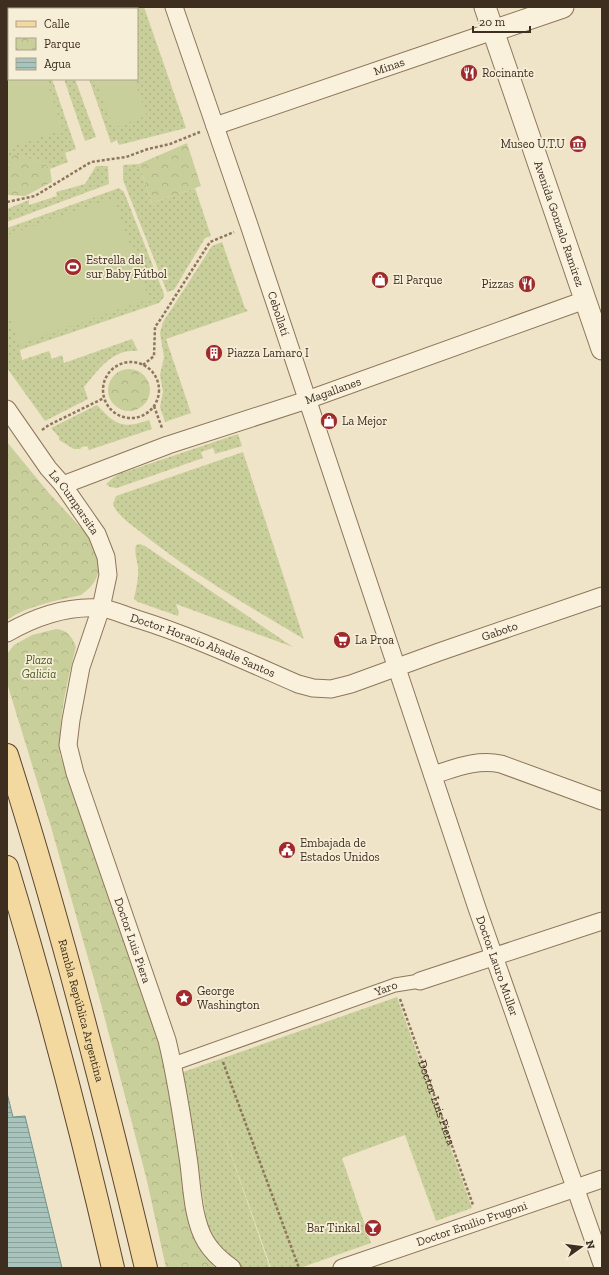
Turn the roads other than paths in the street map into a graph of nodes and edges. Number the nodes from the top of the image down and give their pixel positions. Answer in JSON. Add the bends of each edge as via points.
{"nodes":[{"id":1,"x":174,"y":7,"type":"edge"},
{"id":2,"x":485,"y":7,"type":"edge"},
{"id":3,"x":563,"y":7,"type":"edge"},
{"id":4,"x":493,"y":31,"type":"junction"},
{"id":5,"x":215,"y":126,"type":"junction"},
{"id":6,"x":594,"y":298,"type":"edge"},
{"id":7,"x":602,"y":349,"type":"edge"},
{"id":8,"x":306,"y":400,"type":"junction"},
{"id":9,"x":7,"y":409,"type":"edge"},
{"id":10,"x":62,"y":485,"type":"junction"},
{"id":11,"x":602,"y":596,"type":"edge"},
{"id":12,"x":101,"y":608,"type":"junction"},
{"id":13,"x":7,"y":633,"type":"edge"},
{"id":14,"x":397,"y":666,"type":"junction"},
{"id":15,"x":7,"y":755,"type":"edge"},
{"id":16,"x":433,"y":776,"type":"junction"},
{"id":17,"x":602,"y":801,"type":"edge"},
{"id":18,"x":7,"y":866,"type":"edge"},
{"id":19,"x":602,"y":921,"type":"edge"},
{"id":20,"x":494,"y":957,"type":"junction"},
{"id":21,"x":420,"y":981,"type":"joint"},
{"id":22,"x":173,"y":1064,"type":"junction"},
{"id":23,"x":602,"y":1179,"type":"edge"},
{"id":24,"x":576,"y":1187,"type":"junction"},
{"id":25,"x":602,"y":1264,"type":"edge"},
{"id":26,"x":113,"y":1268,"type":"edge"},
{"id":27,"x":146,"y":1268,"type":"edge"},
{"id":28,"x":232,"y":1268,"type":"edge"},
{"id":29,"x":342,"y":1268,"type":"edge"}],
"edges":[{"from":1,"to":5,"type":"street","name":"Cebollatí"},
{"from":2,"to":4,"type":"street","name":"Avenida Gonzalo Ramírez"},
{"from":3,"to":4,"type":"street","name":"Minas"},
{"from":4,"to":5,"type":"street","name":"Minas"},
{"from":4,"to":6,"type":"street","name":"Avenida Gonzalo Ramírez"},
{"from":5,"to":8,"type":"street","name":"Cebollatí"},
{"from":6,"to":7,"type":"street","name":"Avenida Gonzalo Ramírez"},
{"from":6,"to":8,"type":"street","name":"Magallanes"},
{"from":8,"to":10,"type":"street","name":"Magallanes","via":[[168,445]]},
{"from":8,"to":14,"type":"street","name":"Cebollatí"},
{"from":9,"to":10,"type":"street","name":"La Cumparsita"},
{"from":10,"to":12,"type":"street","name":"La Cumparsita","via":[[97,534],[106,557],[108,574]]},
{"from":11,"to":14,"type":"street","name":"Gaboto"},
{"from":12,"to":13,"type":"street","name":"Doctor Horacio Abadie Santos","via":[[77,609],[42,616]]},
{"from":12,"to":14,"type":"street","name":"Doctor Horacio Abadie Santos","via":[[164,628],[313,688],[331,689],[351,684]]},
{"from":12,"to":22,"type":"street","name":"Doctor Luis Piera","via":[[82,667],[70,720],[68,745],[75,773],[165,1033]]},
{"from":14,"to":16,"type":"street","name":"Doctor Lauro Muller"},
{"from":15,"to":27,"type":"main road","name":"Rambla República Argentina","via":[[67,955]]},
{"from":16,"to":17,"type":"street","via":[[474,763],[501,764]]},
{"from":16,"to":20,"type":"street","name":"Doctor Lauro Muller"},
{"from":18,"to":26,"type":"main road","via":[[37,966]]},
{"from":19,"to":20,"type":"street","name":"Yaro"},
{"from":20,"to":21,"type":"street","name":"Yaro"},
{"from":20,"to":24,"type":"street","name":"Doctor Lauro Muller"},
{"from":21,"to":22,"type":"street","name":"Yaro","via":[[395,985]]},
{"from":22,"to":28,"type":"street","name":"Doctor Luis Piera","via":[[192,1196],[199,1225],[206,1242]]},
{"from":23,"to":24,"type":"street","name":"Doctor Emilio Frugoni"},
{"from":24,"to":25,"type":"street","name":"Doctor Lauro Muller"},
{"from":24,"to":29,"type":"street","name":"Doctor Emilio Frugoni"}]}
